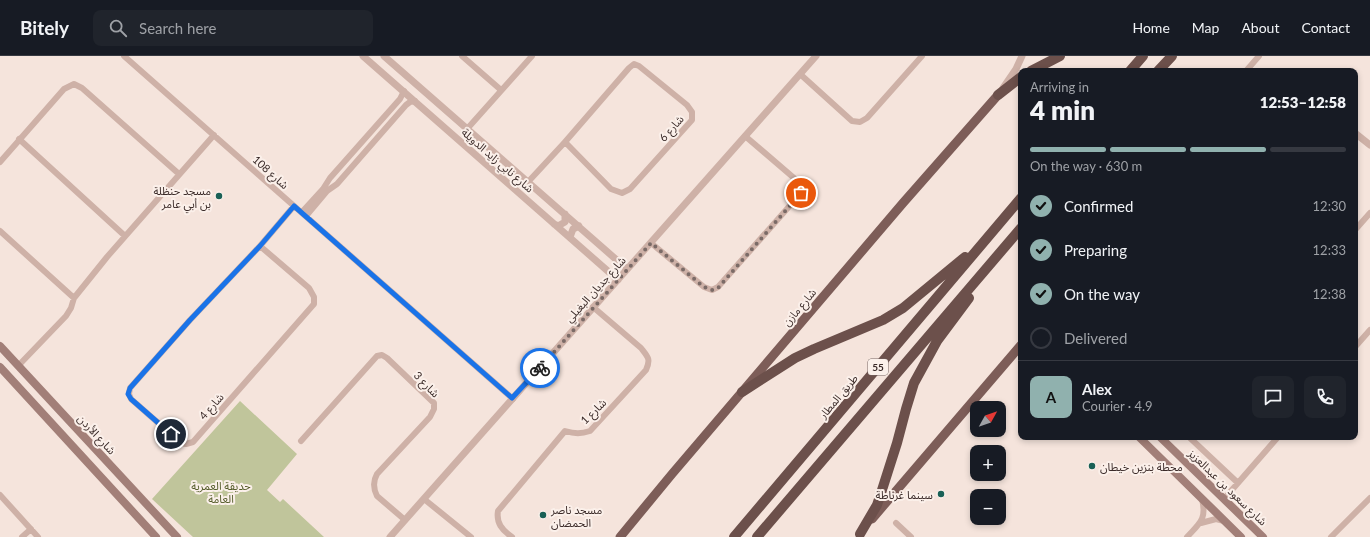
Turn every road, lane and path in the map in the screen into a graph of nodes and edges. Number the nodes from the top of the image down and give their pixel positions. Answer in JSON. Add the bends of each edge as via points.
{"nodes":[{"id":1,"x":124,"y":56,"type":"edge"},
{"id":2,"x":363,"y":56,"type":"edge"},
{"id":3,"x":384,"y":56,"type":"edge"},
{"id":4,"x":462,"y":56,"type":"edge"},
{"id":5,"x":532,"y":56,"type":"edge"},
{"id":6,"x":816,"y":56,"type":"edge"},
{"id":7,"x":922,"y":56,"type":"edge"},
{"id":8,"x":1022,"y":56,"type":"edge"},
{"id":9,"x":1060,"y":56,"type":"edge"},
{"id":10,"x":1143,"y":56,"type":"edge"},
{"id":11,"x":1172,"y":56,"type":"edge"},
{"id":12,"x":1177,"y":56,"type":"edge"},
{"id":13,"x":1259,"y":56,"type":"edge"},
{"id":14,"x":1037,"y":68,"type":"edge"},
{"id":15,"x":1133,"y":68,"type":"edge"},
{"id":16,"x":1161,"y":68,"type":"edge"},
{"id":17,"x":1170,"y":68,"type":"edge"},
{"id":18,"x":1249,"y":68,"type":"edge"},
{"id":19,"x":800,"y":74,"type":"junction"},
{"id":20,"x":1018,"y":79,"type":"edge"},
{"id":21,"x":501,"y":90,"type":"junction"},
{"id":22,"x":404,"y":91,"type":"junction"},
{"id":23,"x":998,"y":95,"type":"junction"},
{"id":24,"x":415,"y":101,"type":"junction"},
{"id":25,"x":384,"y":117,"type":"junction"},
{"id":26,"x":391,"y":123,"type":"junction"},
{"id":27,"x":467,"y":129,"type":"junction"},
{"id":28,"x":214,"y":135,"type":"junction"},
{"id":29,"x":1358,"y":135,"type":"edge"},
{"id":30,"x":745,"y":136,"type":"junction"},
{"id":31,"x":19,"y":139,"type":"junction"},
{"id":32,"x":565,"y":142,"type":"junction"},
{"id":33,"x":1370,"y":145,"type":"edge"},
{"id":34,"x":0,"y":162,"type":"edge"},
{"id":35,"x":179,"y":174,"type":"junction"},
{"id":36,"x":330,"y":178,"type":"junction"},
{"id":37,"x":528,"y":182,"type":"junction"},
{"id":38,"x":337,"y":184,"type":"junction"},
{"id":39,"x":1018,"y":202,"type":"edge"},
{"id":40,"x":294,"y":206,"type":"junction"},
{"id":41,"x":1370,"y":213,"type":"edge"},
{"id":42,"x":304,"y":214,"type":"junction"},
{"id":43,"x":565,"y":214,"type":"junction"},
{"id":44,"x":554,"y":224,"type":"junction"},
{"id":45,"x":579,"y":226,"type":"junction"},
{"id":46,"x":1358,"y":227,"type":"edge"},
{"id":47,"x":0,"y":231,"type":"edge"},
{"id":48,"x":1018,"y":231,"type":"edge"},
{"id":49,"x":125,"y":236,"type":"junction"},
{"id":50,"x":570,"y":237,"type":"junction"},
{"id":51,"x":1010,"y":240,"type":"junction"},
{"id":52,"x":651,"y":243,"type":"junction"},
{"id":53,"x":260,"y":246,"type":"junction"},
{"id":54,"x":980,"y":247,"type":"junction"},
{"id":55,"x":627,"y":269,"type":"junction"},
{"id":56,"x":618,"y":280,"type":"junction"},
{"id":57,"x":74,"y":298,"type":"junction"},
{"id":58,"x":593,"y":307,"type":"junction"},
{"id":59,"x":1370,"y":330,"type":"edge"},
{"id":60,"x":1358,"y":344,"type":"edge"},
{"id":61,"x":0,"y":346,"type":"edge"},
{"id":62,"x":1016,"y":354,"type":"edge"},
{"id":63,"x":18,"y":366,"type":"junction"},
{"id":64,"x":0,"y":367,"type":"edge"},
{"id":65,"x":742,"y":392,"type":"junction"},
{"id":66,"x":512,"y":398,"type":"junction"},
{"id":67,"x":1142,"y":440,"type":"edge"},
{"id":68,"x":1162,"y":440,"type":"edge"},
{"id":69,"x":1163,"y":440,"type":"edge"},
{"id":70,"x":1192,"y":440,"type":"edge"},
{"id":71,"x":1275,"y":440,"type":"edge"},
{"id":72,"x":301,"y":441,"type":"dead end"},
{"id":73,"x":1152,"y":450,"type":"junction"},
{"id":74,"x":1176,"y":452,"type":"junction"},
{"id":75,"x":1166,"y":463,"type":"junction"},
{"id":76,"x":122,"y":477,"type":"junction"},
{"id":77,"x":1238,"y":483,"type":"junction"},
{"id":78,"x":112,"y":488,"type":"junction"},
{"id":79,"x":0,"y":495,"type":"edge"},
{"id":80,"x":1201,"y":498,"type":"junction"},
{"id":81,"x":424,"y":499,"type":"junction"},
{"id":82,"x":1224,"y":499,"type":"junction"},
{"id":83,"x":1369,"y":502,"type":"edge"},
{"id":84,"x":404,"y":520,"type":"junction"},
{"id":85,"x":1224,"y":521,"type":"junction"},
{"id":86,"x":896,"y":523,"type":"dead end"},
{"id":87,"x":1201,"y":523,"type":"junction"},
{"id":88,"x":31,"y":529,"type":"junction"},
{"id":89,"x":858,"y":535,"type":"edge"},
{"id":90,"x":22,"y":537,"type":"edge"},
{"id":91,"x":38,"y":537,"type":"edge"},
{"id":92,"x":156,"y":537,"type":"edge"},
{"id":93,"x":177,"y":537,"type":"edge"},
{"id":94,"x":390,"y":537,"type":"edge"},
{"id":95,"x":471,"y":537,"type":"edge"},
{"id":96,"x":512,"y":537,"type":"edge"},
{"id":97,"x":620,"y":537,"type":"edge"},
{"id":98,"x":734,"y":537,"type":"edge"},
{"id":99,"x":757,"y":537,"type":"edge"},
{"id":100,"x":911,"y":537,"type":"edge"},
{"id":101,"x":1187,"y":537,"type":"edge"},
{"id":102,"x":1241,"y":537,"type":"edge"},
{"id":103,"x":1263,"y":537,"type":"edge"},
{"id":104,"x":1331,"y":537,"type":"edge"}],
"edges":[{"from":1,"to":28,"type":"street","name":"شارع 108"},
{"from":2,"to":22,"type":"street","name":"شارع نابي زايد الدويلة"},
{"from":3,"to":27,"type":"street","name":"شارع نابي زايد الدويلة"},
{"from":4,"to":21,"type":"street"},
{"from":5,"to":21,"type":"street"},
{"from":6,"to":19,"type":"street","name":"شارع جديان البغيلي"},
{"from":7,"to":19,"type":"street","via":[[868,118],[860,122],[852,121]]},
{"from":8,"to":23,"type":"street"},
{"from":9,"to":14,"type":"highway"},
{"from":10,"to":15,"type":"highway"},
{"from":11,"to":16,"type":"highway"},
{"from":12,"to":17,"type":"highway"},
{"from":13,"to":18,"type":"street"},
{"from":19,"to":30,"type":"street","name":"شارع جديان البغيلي"},
{"from":20,"to":23,"type":"highway"},
{"from":21,"to":27,"type":"street"},
{"from":22,"to":24,"type":"street","name":"شارع نابي زايد الدويلة"},
{"from":22,"to":25,"type":"street"},
{"from":23,"to":65,"type":"main road","name":"شارع مازن"},
{"from":24,"to":26,"type":"street","via":[[406,105]]},
{"from":24,"to":44,"type":"street","name":"شارع نابي زايد الدويلة"},
{"from":25,"to":26,"type":"street"},
{"from":25,"to":36,"type":"street"},
{"from":26,"to":38,"type":"street"},
{"from":27,"to":37,"type":"street","name":"شارع نابي زايد الدويلة"},
{"from":28,"to":35,"type":"street"},
{"from":28,"to":40,"type":"street","name":"شارع 108"},
{"from":29,"to":33,"type":"street"},
{"from":30,"to":52,"type":"street","name":"شارع جديان البغيلي"},
{"from":30,"to":52,"type":"street","via":[[802,184],[803,188],[718,288],[712,290],[704,287]]},
{"from":31,"to":34,"type":"street"},
{"from":31,"to":35,"type":"street","via":[[64,89],[74,84],[82,88]]},
{"from":31,"to":49,"type":"street"},
{"from":32,"to":32,"type":"street","name":"شارع 6","via":[[634,64],[692,112],[692,120],[630,190],[622,193],[611,189]]},
{"from":32,"to":37,"type":"street","name":"شارع 6"},
{"from":35,"to":49,"type":"street"},
{"from":36,"to":38,"type":"street"},
{"from":36,"to":42,"type":"street"},
{"from":37,"to":43,"type":"street","name":"شارع نابي زايد الدويلة"},
{"from":38,"to":42,"type":"street"},
{"from":39,"to":54,"type":"highway","name":"طريق المطار","number":"55"},
{"from":40,"to":42,"type":"street","name":"شارع 108"},
{"from":40,"to":53,"type":"street","name":"شارع 4"},
{"from":41,"to":46,"type":"street"},
{"from":42,"to":66,"type":"street","name":"شارع 108"},
{"from":43,"to":44,"type":"street","via":[[565,222],[558,226]]},
{"from":43,"to":45,"type":"street","name":"شارع نابي زايد الدويلة"},
{"from":44,"to":50,"type":"street","name":"شارع نابي زايد الدويلة"},
{"from":45,"to":50,"type":"street","via":[[573,229]]},
{"from":45,"to":55,"type":"street","name":"شارع نابي زايد الدويلة"},
{"from":47,"to":57,"type":"street"},
{"from":48,"to":51,"type":"highway","number":"55"},
{"from":49,"to":57,"type":"street"},
{"from":50,"to":56,"type":"street","name":"شارع نابي زايد الدويلة"},
{"from":51,"to":89,"type":"highway","via":[[937,341],[920,371],[910,395],[876,505]]},
{"from":51,"to":99,"type":"highway","number":"55"},
{"from":52,"to":55,"type":"street","name":"شارع جديان البغيلي"},
{"from":53,"to":53,"type":"street","name":"شارع 4","via":[[130,388],[128,394],[131,399],[181,443],[193,442],[314,304],[314,297],[309,288]]},
{"from":54,"to":65,"type":"highway","via":[[903,308],[883,320],[795,358]]},
{"from":54,"to":98,"type":"highway","name":"طريق المطار","number":"55"},
{"from":55,"to":56,"type":"street","name":"شارع جديان البغيلي"},
{"from":56,"to":58,"type":"street","name":"شارع جديان البغيلي"},
{"from":57,"to":63,"type":"street","via":[[66,316]]},
{"from":58,"to":66,"type":"street","name":"شارع جديان البغيلي"},
{"from":58,"to":96,"type":"street","name":"شارع 1","via":[[642,348],[648,356],[649,363],[646,370],[590,431],[575,434],[565,431],[498,511],[497,520],[504,531]]},
{"from":59,"to":60,"type":"street"},
{"from":61,"to":63,"type":"main road","name":"شارع الأردن"},
{"from":62,"to":89,"type":"main road"},
{"from":63,"to":76,"type":"main road","name":"شارع الأردن"},
{"from":64,"to":78,"type":"main road"},
{"from":65,"to":97,"type":"main road","name":"شارع مازن"},
{"from":66,"to":81,"type":"street","name":"شارع جديان البغيلي"},
{"from":67,"to":73,"type":"main road"},
{"from":68,"to":73,"type":"main road","via":[[1161,449]]},
{"from":69,"to":74,"type":"main road","name":"شارع سعود بن عبدالعزيز"},
{"from":70,"to":77,"type":"street"},
{"from":71,"to":77,"type":"street"},
{"from":72,"to":84,"type":"street","name":"شارع 3","via":[[377,356],[387,358],[434,403],[430,417],[374,479],[376,496]]},
{"from":73,"to":75,"type":"main road"},
{"from":74,"to":75,"type":"main road","via":[[1168,455]]},
{"from":74,"to":82,"type":"main road","name":"شارع سعود بن عبدالعزيز"},
{"from":75,"to":80,"type":"main road"},
{"from":76,"to":78,"type":"main road","via":[[122,486],[119,489]]},
{"from":76,"to":93,"type":"main road","name":"شارع الأردن"},
{"from":77,"to":82,"type":"street"},
{"from":78,"to":92,"type":"main road"},
{"from":79,"to":88,"type":"street"},
{"from":80,"to":85,"type":"main road"},
{"from":80,"to":87,"type":"street","via":[[1204,508]]},
{"from":81,"to":84,"type":"street","name":"شارع جديان البغيلي"},
{"from":81,"to":95,"type":"street"},
{"from":82,"to":103,"type":"main road","name":"شارع سعود بن عبدالعزيز"},
{"from":83,"to":104,"type":"street"},
{"from":84,"to":94,"type":"street","name":"شارع جديان البغيلي"},
{"from":85,"to":87,"type":"street","via":[[1216,519]]},
{"from":85,"to":102,"type":"main road"},
{"from":86,"to":100,"type":"street"},
{"from":87,"to":101,"type":"street"},
{"from":88,"to":90,"type":"street"},
{"from":88,"to":91,"type":"street"}]}
